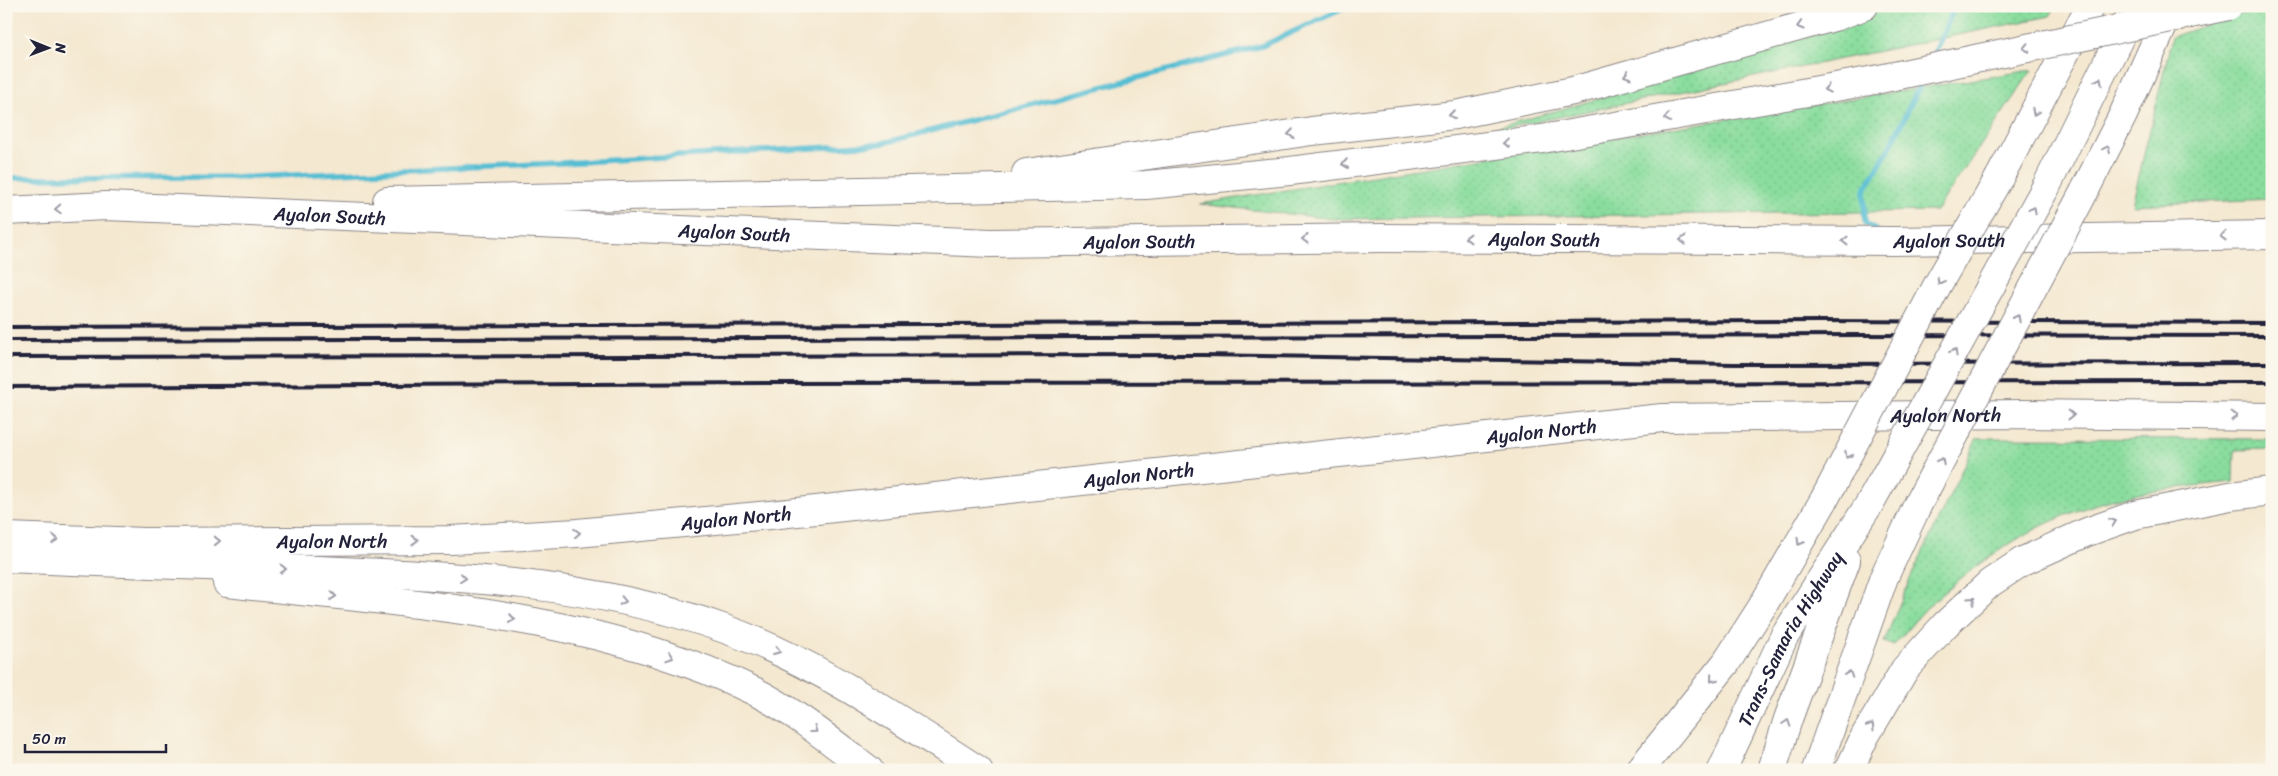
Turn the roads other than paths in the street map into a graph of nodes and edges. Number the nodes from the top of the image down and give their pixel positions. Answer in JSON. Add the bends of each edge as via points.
{"nodes":[{"id":1,"x":1864,"y":6,"type":"edge"},
{"id":2,"x":2090,"y":6,"type":"edge"},
{"id":3,"x":2135,"y":6,"type":"edge"},
{"id":4,"x":2172,"y":6,"type":"edge"},
{"id":5,"x":2228,"y":6,"type":"edge"},
{"id":6,"x":907,"y":191,"type":"junction"},
{"id":7,"x":106,"y":206,"type":"junction"},
{"id":8,"x":6,"y":211,"type":"edge"},
{"id":9,"x":2272,"y":235,"type":"edge"},
{"id":10,"x":2272,"y":417,"type":"edge"},
{"id":11,"x":2272,"y":491,"type":"edge"},
{"id":12,"x":1867,"y":508,"type":"junction"},
{"id":13,"x":6,"y":537,"type":"edge"},
{"id":14,"x":6,"y":558,"type":"edge"},
{"id":15,"x":869,"y":770,"type":"edge"},
{"id":16,"x":978,"y":770,"type":"edge"},
{"id":17,"x":1640,"y":770,"type":"edge"},
{"id":18,"x":1722,"y":770,"type":"edge"},
{"id":19,"x":1772,"y":770,"type":"edge"},
{"id":20,"x":1816,"y":770,"type":"edge"},
{"id":21,"x":1849,"y":770,"type":"edge"}],
"edges":[{"from":1,"to":6,"type":"highway","one_way":true,"via":[[1573,90],[1455,115],[1312,131]]},
{"from":2,"to":17,"type":"highway","one_way":true,"bridge":true,"via":[[1824,500],[1762,607],[1726,662]]},
{"from":12,"to":3,"type":"highway","name":"Trans-Samaria Highway","one_way":true,"bridge":true,"via":[[2046,187]]},
{"from":20,"to":4,"type":"highway","one_way":true,"bridge":true,"via":[[1884,577],[1918,504],[2084,192]]},
{"from":5,"to":6,"type":"highway","one_way":true,"bridge":true,"via":[[1874,80],[1542,139],[1290,171],[1146,185]]},
{"from":6,"to":7,"type":"highway"},
{"from":7,"to":8,"type":"highway","name":"Ayalon South","one_way":true},
{"from":9,"to":7,"type":"highway","name":"Ayalon South","one_way":true,"via":[[1894,241],[1382,238],[991,243]]},
{"from":13,"to":10,"type":"highway","name":"Ayalon North","one_way":true,"via":[[145,542],[441,540],[577,533],[780,514],[1662,418],[2022,414]]},
{"from":21,"to":11,"type":"highway","one_way":true,"via":[[1904,669],[1984,589],[2023,561],[2087,532],[2135,515]]},
{"from":12,"to":18,"type":"highway","name":"Trans-Samaria Highway","via":[[1784,637]]},
{"from":19,"to":12,"type":"highway","one_way":true},
{"from":14,"to":15,"type":"highway","one_way":true,"via":[[418,605],[587,633],[654,651],[755,692],[808,725]]},
{"from":14,"to":16,"type":"highway","one_way":true,"via":[[442,575],[583,592],[725,629],[792,657],[854,691]]}]}
